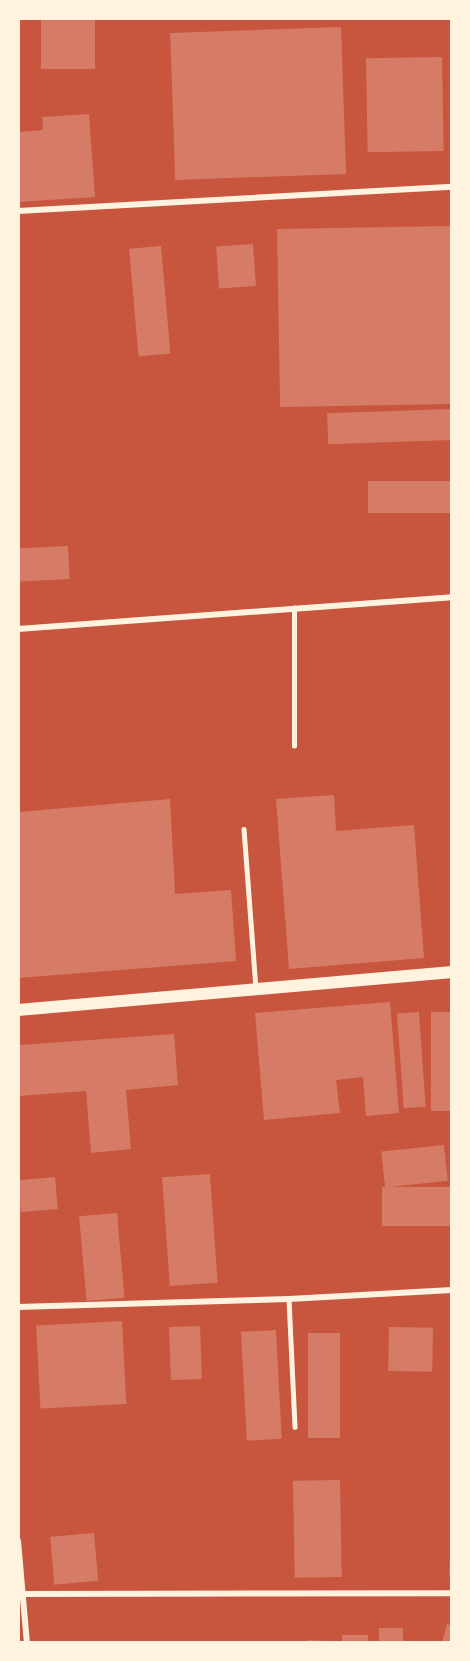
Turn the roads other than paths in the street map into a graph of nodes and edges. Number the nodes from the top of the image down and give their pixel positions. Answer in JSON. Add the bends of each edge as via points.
{"nodes":[{"id":1,"x":452,"y":187,"type":"edge"},
{"id":2,"x":18,"y":211,"type":"edge"},
{"id":3,"x":452,"y":597,"type":"edge"},
{"id":4,"x":294,"y":608,"type":"junction"},
{"id":5,"x":18,"y":629,"type":"edge"},
{"id":6,"x":294,"y":746,"type":"dead end"},
{"id":7,"x":244,"y":829,"type":"dead end"},
{"id":8,"x":452,"y":972,"type":"edge"},
{"id":9,"x":256,"y":988,"type":"junction"},
{"id":10,"x":18,"y":1010,"type":"edge"},
{"id":11,"x":452,"y":1290,"type":"edge"},
{"id":12,"x":290,"y":1299,"type":"junction"},
{"id":13,"x":18,"y":1306,"type":"edge"},
{"id":14,"x":295,"y":1428,"type":"dead end"},
{"id":15,"x":18,"y":1541,"type":"edge"},
{"id":16,"x":452,"y":1593,"type":"edge"},
{"id":17,"x":20,"y":1594,"type":"edge"},
{"id":18,"x":27,"y":1643,"type":"edge"}],
"edges":[{"from":1,"to":2,"type":"street"},
{"from":3,"to":4,"type":"street"},
{"from":4,"to":5,"type":"street"},
{"from":4,"to":6,"type":"lane"},
{"from":7,"to":9,"type":"lane"},
{"from":8,"to":9,"type":"main road"},
{"from":9,"to":10,"type":"main road"},
{"from":11,"to":12,"type":"street"},
{"from":12,"to":13,"type":"street"},
{"from":12,"to":14,"type":"lane"},
{"from":15,"to":17,"type":"street"},
{"from":16,"to":17,"type":"street"},
{"from":17,"to":18,"type":"street"}]}
